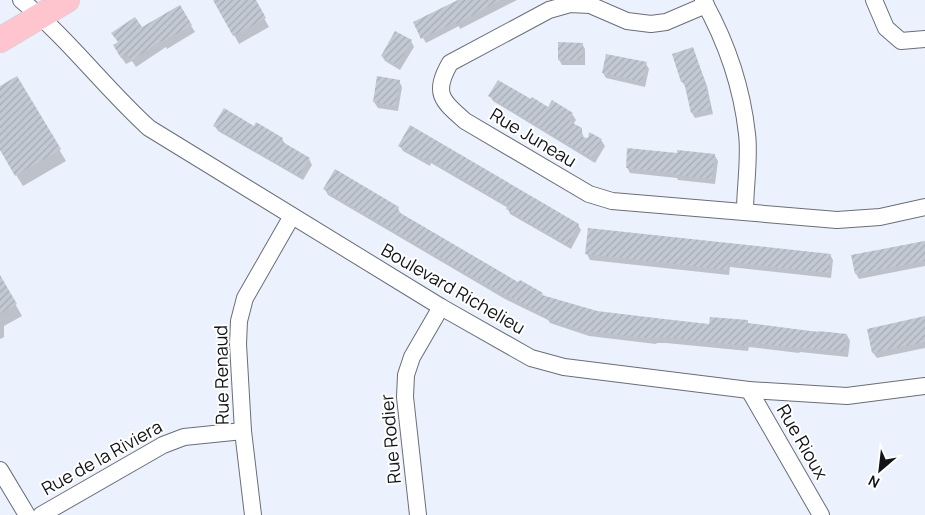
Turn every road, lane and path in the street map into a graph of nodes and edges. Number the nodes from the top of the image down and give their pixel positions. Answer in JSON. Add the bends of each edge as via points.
{"nodes":[{"id":1,"x":21,"y":0,"type":"edge"},
{"id":2,"x":67,"y":0,"type":"edge"},
{"id":3,"x":874,"y":0,"type":"edge"},
{"id":4,"x":705,"y":3,"type":"edge"},
{"id":5,"x":40,"y":16,"type":"junction"},
{"id":6,"x":925,"y":39,"type":"edge"},
{"id":7,"x":0,"y":40,"type":"edge"},
{"id":8,"x":925,"y":207,"type":"edge"},
{"id":9,"x":744,"y":211,"type":"junction"},
{"id":10,"x":292,"y":216,"type":"junction"},
{"id":11,"x":441,"y":307,"type":"junction"},
{"id":12,"x":925,"y":386,"type":"edge"},
{"id":13,"x":749,"y":390,"type":"junction"},
{"id":14,"x":243,"y":430,"type":"junction"},
{"id":15,"x":0,"y":470,"type":"edge"},
{"id":16,"x":27,"y":515,"type":"edge"},
{"id":17,"x":41,"y":515,"type":"edge"},
{"id":18,"x":253,"y":515,"type":"edge"},
{"id":19,"x":418,"y":515,"type":"edge"},
{"id":20,"x":821,"y":515,"type":"edge"}],
"edges":[{"from":1,"to":5,"type":"street","name":"Boulevard Richelieu"},
{"from":2,"to":5,"type":"main road"},
{"from":3,"to":6,"type":"street","via":[[886,28],[901,42]]},
{"from":4,"to":9,"type":"street","via":[[728,55],[742,100],[748,136]]},
{"from":4,"to":9,"type":"street","name":"Rue Juneau","via":[[666,22],[651,24],[627,22],[590,5],[570,4],[549,10],[450,63],[441,78],[440,94],[465,121],[589,194],[612,201]]},
{"from":5,"to":7,"type":"main road"},
{"from":5,"to":10,"type":"street","name":"Boulevard Richelieu","via":[[149,128]]},
{"from":8,"to":9,"type":"street","name":"Rue Juneau","via":[[880,217],[837,220]]},
{"from":10,"to":11,"type":"street","name":"Boulevard Richelieu"},
{"from":10,"to":14,"type":"street","name":"Rue Renaud","via":[[245,298],[239,321]]},
{"from":11,"to":13,"type":"street","name":"Boulevard Richelieu","via":[[531,358],[564,367]]},
{"from":11,"to":19,"type":"street","name":"Rue Rodier","via":[[412,357],[406,376],[405,397]]},
{"from":12,"to":13,"type":"street","name":"Boulevard Richelieu","via":[[847,396]]},
{"from":13,"to":20,"type":"street","name":"Rue Rioux"},
{"from":14,"to":17,"type":"street","name":"Rue de la Riviera","via":[[184,437],[163,445]]},
{"from":14,"to":18,"type":"street","name":"Rue Renaud"},
{"from":15,"to":16,"type":"street"}]}
